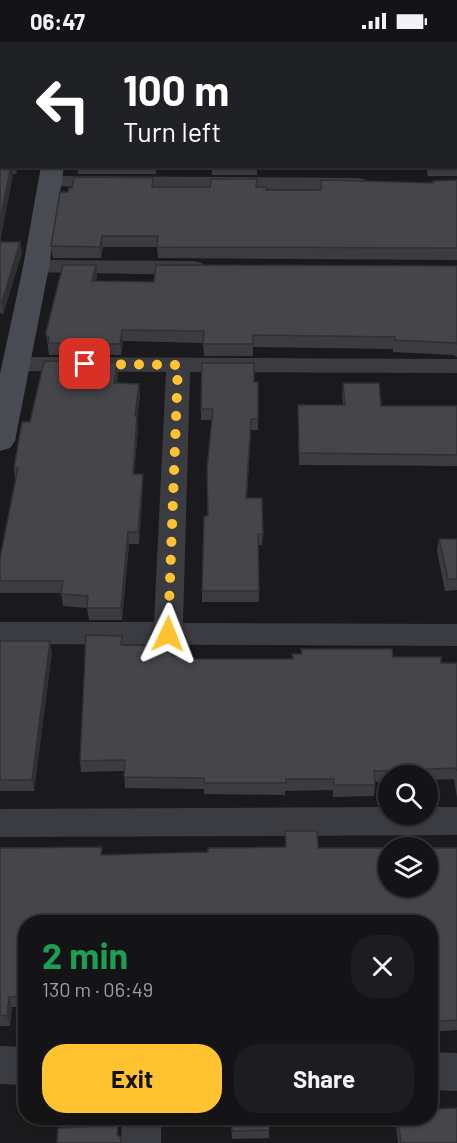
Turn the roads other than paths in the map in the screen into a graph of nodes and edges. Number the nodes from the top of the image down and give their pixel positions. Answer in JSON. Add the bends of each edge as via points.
{"nodes":[{"id":1,"x":52,"y":174,"type":"edge"},
{"id":2,"x":186,"y":175,"type":"edge"},
{"id":3,"x":374,"y":184,"type":"edge"},
{"id":4,"x":36,"y":267,"type":"junction"},
{"id":5,"x":211,"y":268,"type":"edge"},
{"id":6,"x":16,"y":364,"type":"junction"},
{"id":7,"x":178,"y":365,"type":"junction"},
{"id":8,"x":457,"y":366,"type":"edge"},
{"id":9,"x":0,"y":441,"type":"edge"},
{"id":10,"x":0,"y":633,"type":"edge"},
{"id":11,"x":168,"y":634,"type":"junction"},
{"id":12,"x":457,"y":635,"type":"edge"},
{"id":13,"x":457,"y":821,"type":"edge"},
{"id":14,"x":0,"y":823,"type":"edge"},
{"id":15,"x":0,"y":1065,"type":"edge"},
{"id":16,"x":18,"y":1066,"type":"edge"},
{"id":17,"x":438,"y":1071,"type":"edge"},
{"id":18,"x":457,"y":1071,"type":"edge"},
{"id":19,"x":142,"y":1125,"type":"edge"},
{"id":20,"x":141,"y":1143,"type":"edge"}],
"edges":[{"from":1,"to":2,"type":"street"},
{"from":1,"to":4,"type":"street"},
{"from":2,"to":3,"type":"street"},
{"from":4,"to":5,"type":"street"},
{"from":4,"to":6,"type":"street"},
{"from":6,"to":7,"type":"street"},
{"from":6,"to":9,"type":"street"},
{"from":7,"to":8,"type":"street"},
{"from":7,"to":11,"type":"street"},
{"from":10,"to":11,"type":"street"},
{"from":11,"to":12,"type":"street"},
{"from":13,"to":14,"type":"street"},
{"from":15,"to":16,"type":"street"},
{"from":17,"to":18,"type":"street"},
{"from":19,"to":20,"type":"street"}]}
